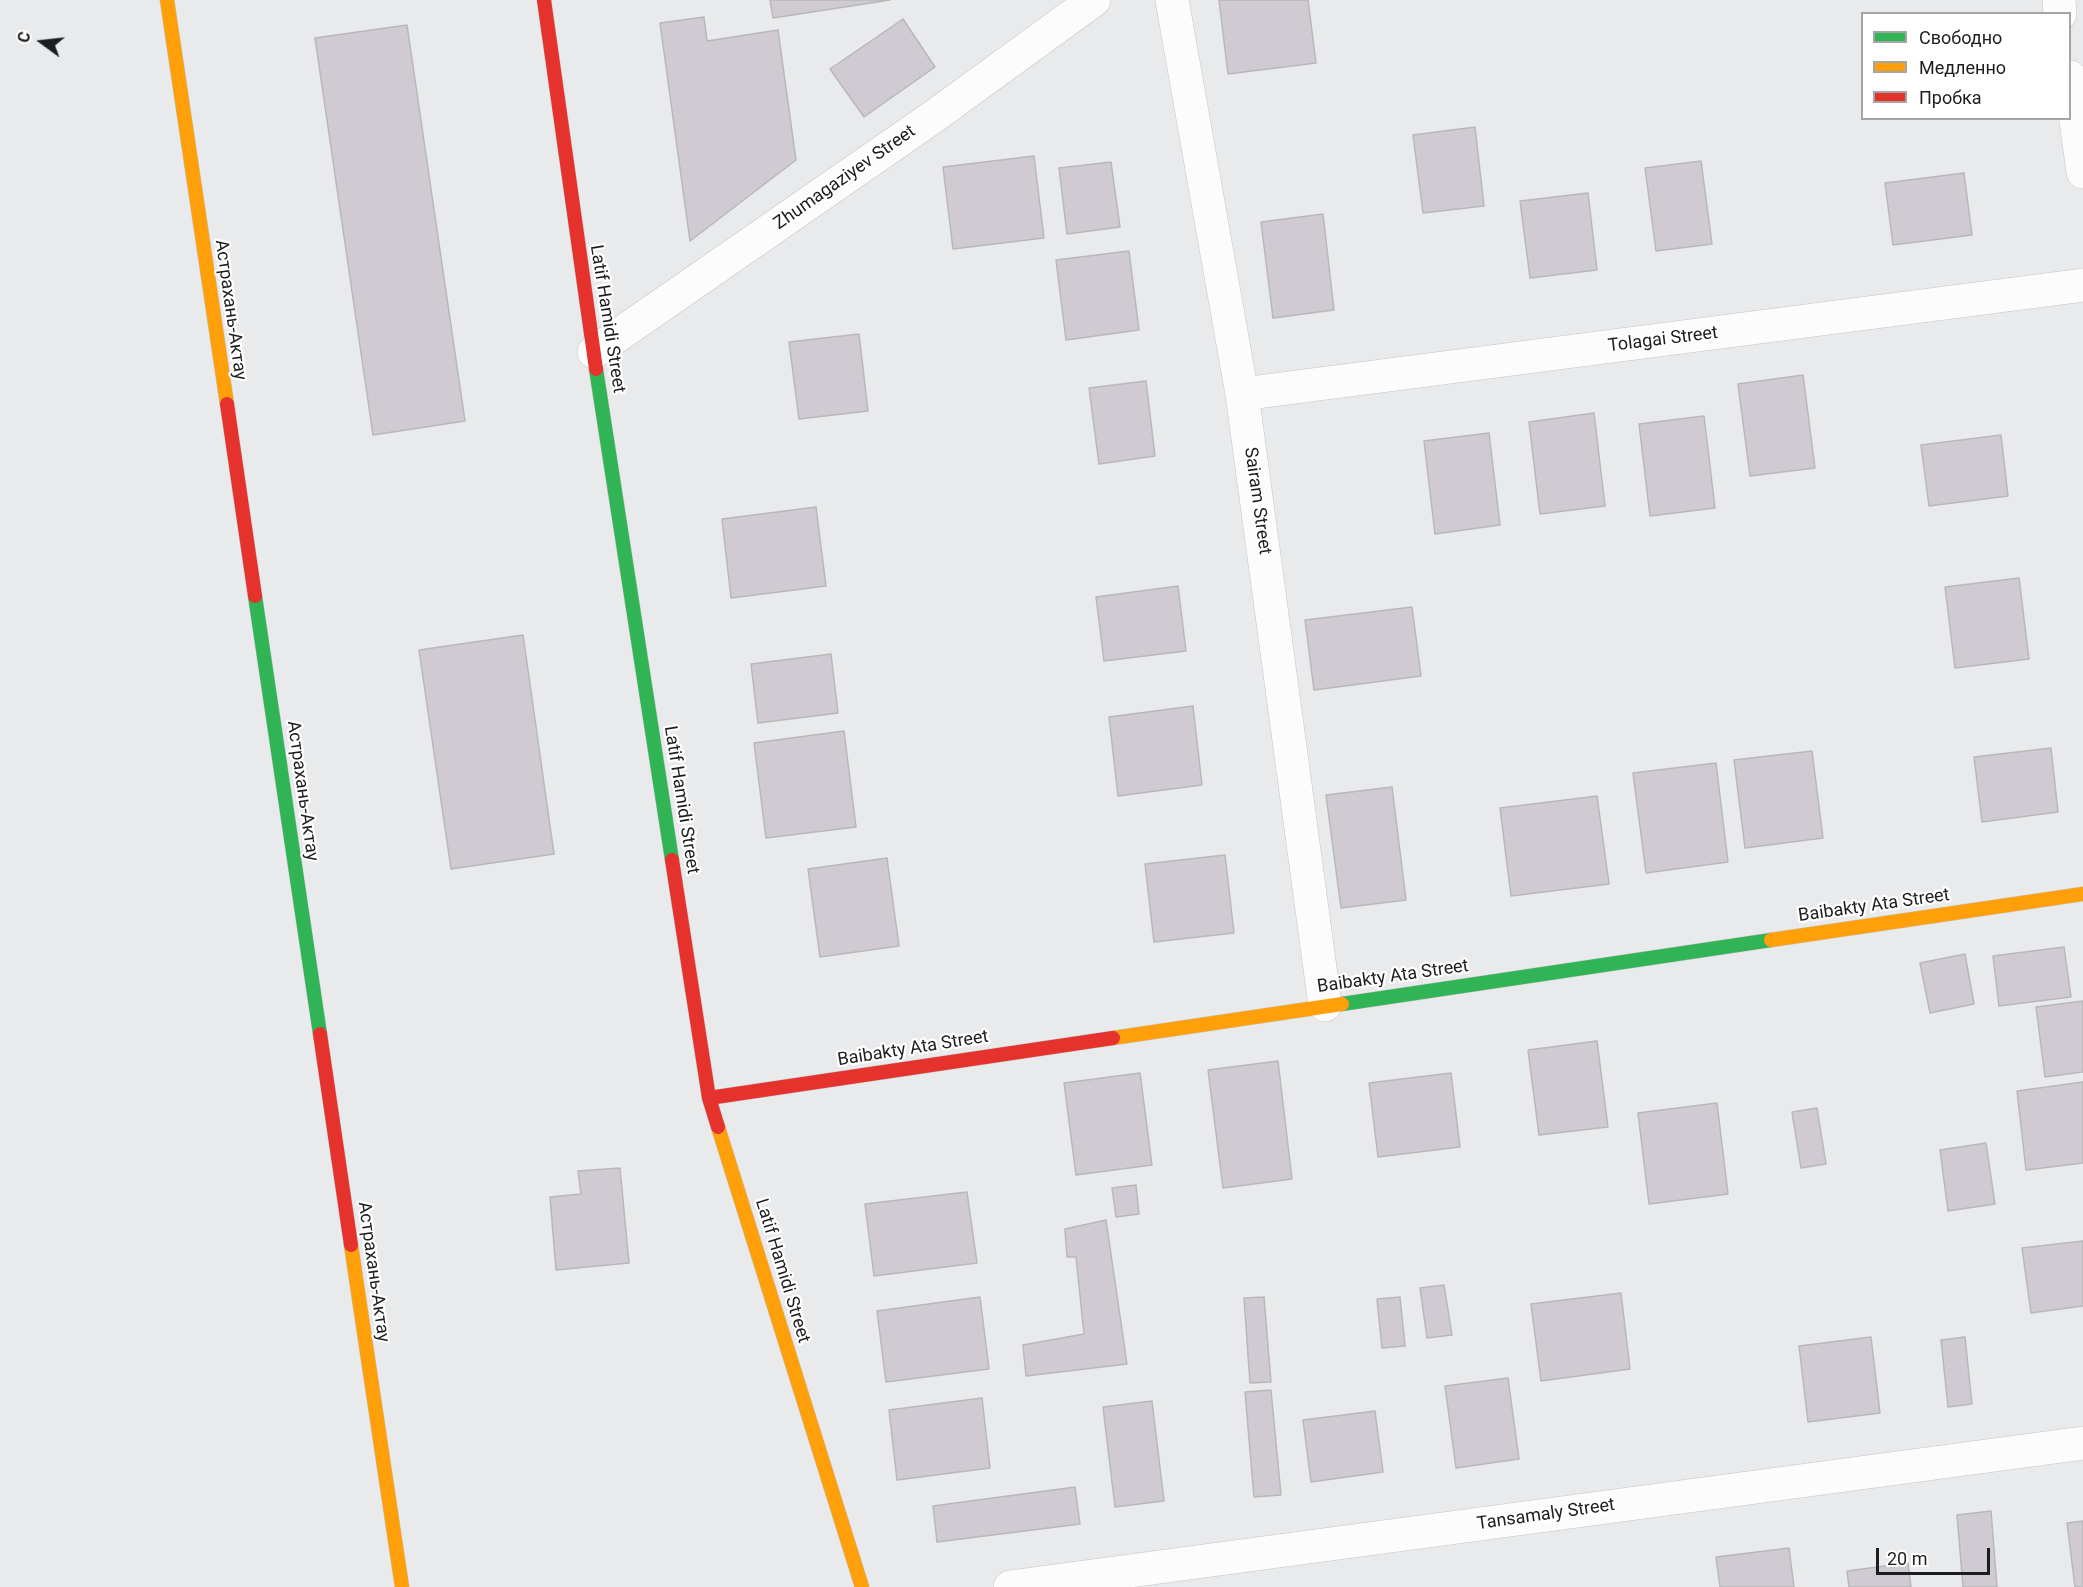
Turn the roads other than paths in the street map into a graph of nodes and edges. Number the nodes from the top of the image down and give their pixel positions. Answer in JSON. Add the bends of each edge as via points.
{"nodes":[{"id":1,"x":167,"y":0,"type":"edge"},
{"id":2,"x":544,"y":0,"type":"edge"},
{"id":3,"x":1094,"y":0,"type":"edge"},
{"id":4,"x":1172,"y":0,"type":"edge"},
{"id":5,"x":2071,"y":84,"type":"edge"},
{"id":6,"x":2083,"y":172,"type":"edge"},
{"id":7,"x":2083,"y":285,"type":"edge"},
{"id":8,"x":594,"y":352,"type":"junction"},
{"id":9,"x":1242,"y":394,"type":"junction"},
{"id":10,"x":2083,"y":894,"type":"edge"},
{"id":11,"x":1325,"y":1005,"type":"junction"},
{"id":12,"x":709,"y":1098,"type":"junction"},
{"id":13,"x":2083,"y":1443,"type":"edge"},
{"id":14,"x":402,"y":1587,"type":"edge"},
{"id":15,"x":862,"y":1587,"type":"edge"},
{"id":16,"x":1010,"y":1587,"type":"edge"}],
"edges":[{"from":1,"to":14,"type":"main road","name":"Астрахань-Актау"},
{"from":2,"to":8,"type":"main road","name":"Latif Hamidi Street"},
{"from":3,"to":8,"type":"street","name":"Zhumagaziyev Street"},
{"from":4,"to":9,"type":"street","name":"Sairam Street"},
{"from":5,"to":6,"type":"street"},
{"from":7,"to":9,"type":"street","name":"Tolagai Street"},
{"from":8,"to":12,"type":"main road","name":"Latif Hamidi Street"},
{"from":9,"to":11,"type":"street","name":"Sairam Street"},
{"from":10,"to":11,"type":"main road","name":"Baibakty Ata Street"},
{"from":11,"to":12,"type":"main road","name":"Baibakty Ata Street"},
{"from":12,"to":15,"type":"main road","name":"Latif Hamidi Street"},
{"from":13,"to":16,"type":"street","name":"Tansamaly Street"}]}
